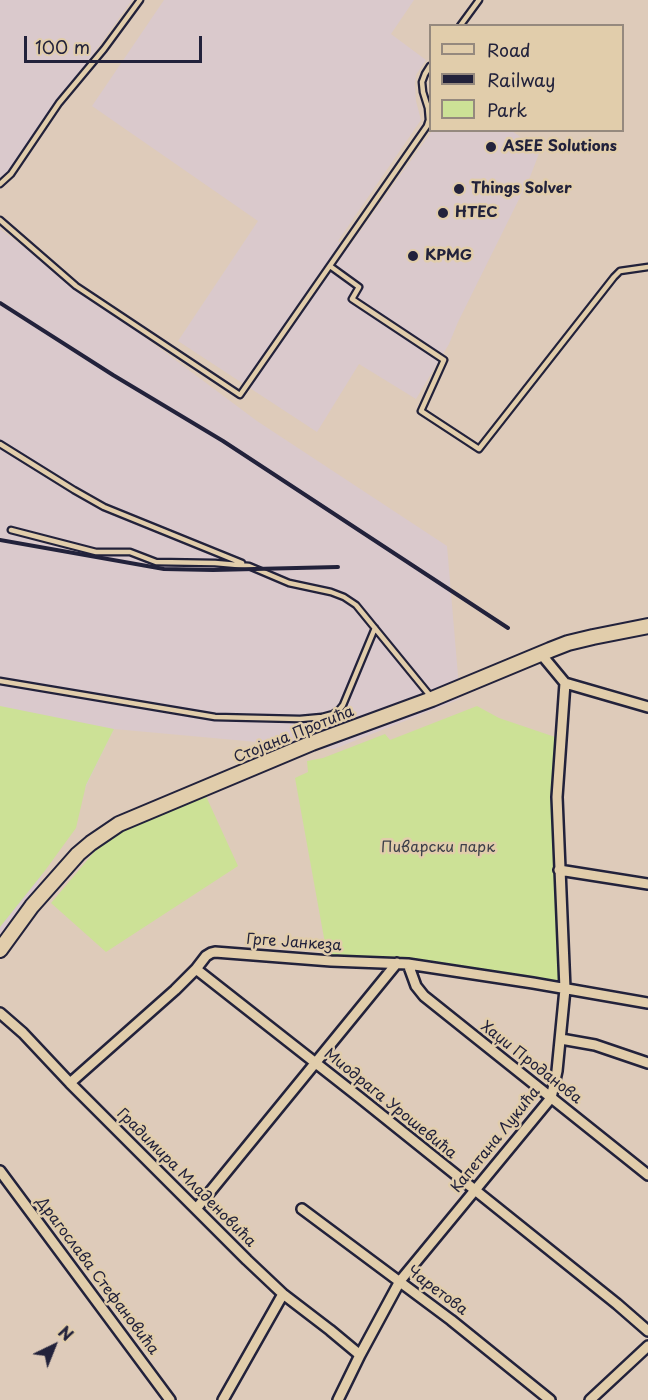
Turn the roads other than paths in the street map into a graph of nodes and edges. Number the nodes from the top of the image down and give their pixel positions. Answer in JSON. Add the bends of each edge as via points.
{"nodes":[{"id":1,"x":140,"y":0,"type":"edge"},
{"id":2,"x":479,"y":0,"type":"edge"},
{"id":3,"x":461,"y":24,"type":"edge"},
{"id":4,"x":429,"y":68,"type":"edge"},
{"id":5,"x":429,"y":120,"type":"edge"},
{"id":6,"x":429,"y":120,"type":"edge"},
{"id":7,"x":0,"y":184,"type":"edge"},
{"id":8,"x":0,"y":220,"type":"edge"},
{"id":9,"x":330,"y":266,"type":"junction"},
{"id":10,"x":648,"y":267,"type":"edge"},
{"id":11,"x":0,"y":444,"type":"edge"},
{"id":12,"x":11,"y":530,"type":"dead end"},
{"id":13,"x":249,"y":566,"type":"junction"},
{"id":14,"x":648,"y":626,"type":"edge"},
{"id":15,"x":375,"y":628,"type":"junction"},
{"id":16,"x":541,"y":654,"type":"junction"},
{"id":17,"x":0,"y":681,"type":"edge"},
{"id":18,"x":565,"y":683,"type":"junction"},
{"id":19,"x":432,"y":699,"type":"junction"},
{"id":20,"x":648,"y":706,"type":"edge"},
{"id":21,"x":559,"y":870,"type":"junction"},
{"id":22,"x":648,"y":884,"type":"edge"},
{"id":23,"x":0,"y":950,"type":"edge"},
{"id":24,"x":397,"y":963,"type":"junction"},
{"id":25,"x":408,"y":964,"type":"junction"},
{"id":26,"x":196,"y":969,"type":"junction"},
{"id":27,"x":565,"y":989,"type":"junction"},
{"id":28,"x":648,"y":1003,"type":"edge"},
{"id":29,"x":0,"y":1013,"type":"edge"},
{"id":30,"x":561,"y":1039,"type":"junction"},
{"id":31,"x":316,"y":1063,"type":"junction"},
{"id":32,"x":648,"y":1063,"type":"edge"},
{"id":33,"x":70,"y":1083,"type":"junction"},
{"id":34,"x":552,"y":1098,"type":"junction"},
{"id":35,"x":0,"y":1171,"type":"edge"},
{"id":36,"x":648,"y":1175,"type":"edge"},
{"id":37,"x":474,"y":1190,"type":"junction"},
{"id":38,"x":196,"y":1209,"type":"junction"},
{"id":39,"x":302,"y":1209,"type":"dead end"},
{"id":40,"x":400,"y":1281,"type":"junction"},
{"id":41,"x":283,"y":1294,"type":"junction"},
{"id":42,"x":648,"y":1331,"type":"edge"},
{"id":43,"x":648,"y":1346,"type":"edge"},
{"id":44,"x":360,"y":1355,"type":"junction"},
{"id":45,"x":170,"y":1400,"type":"edge"},
{"id":46,"x":223,"y":1400,"type":"edge"},
{"id":47,"x":338,"y":1400,"type":"edge"},
{"id":48,"x":550,"y":1400,"type":"edge"},
{"id":49,"x":590,"y":1400,"type":"edge"}],
"edges":[{"from":1,"to":7,"type":"lane"},
{"from":2,"to":3,"type":"lane"},
{"from":4,"to":5,"type":"lane","via":[[422,82]]},
{"from":6,"to":9,"type":"lane"},
{"from":8,"to":9,"type":"lane","via":[[76,286],[240,395]]},
{"from":9,"to":10,"type":"lane","via":[[359,287],[352,299],[444,360],[422,411],[479,449],[614,277],[620,271]]},
{"from":11,"to":13,"type":"lane","via":[[104,507]]},
{"from":12,"to":13,"type":"lane","via":[[96,552],[130,552],[156,562]]},
{"from":13,"to":15,"type":"lane","via":[[289,583],[344,597]]},
{"from":14,"to":16,"type":"main road","name":"Стојана Протића","via":[[575,641]]},
{"from":15,"to":17,"type":"lane","via":[[343,705],[322,717],[214,717]]},
{"from":15,"to":19,"type":"lane"},
{"from":16,"to":18,"type":"street"},
{"from":16,"to":19,"type":"main road","name":"Стојана Протића"},
{"from":18,"to":20,"type":"street"},
{"from":18,"to":21,"type":"street","name":"Капетана Лукића","via":[[557,797]]},
{"from":19,"to":23,"type":"main road","name":"Стојана Протића","via":[[312,743],[119,825],[78,854],[41,894]]},
{"from":21,"to":22,"type":"street"},
{"from":21,"to":27,"type":"street","name":"Капетана Лукића"},
{"from":24,"to":25,"type":"street","name":"Грге Јанкеза"},
{"from":24,"to":26,"type":"street","name":"Грге Јанкеза","via":[[215,952],[206,956]]},
{"from":24,"to":31,"type":"street"},
{"from":25,"to":27,"type":"street","name":"Грге Јанкеза"},
{"from":25,"to":34,"type":"street","name":"Хаџи Проданова","via":[[424,996]]},
{"from":26,"to":31,"type":"street","name":"Миодрага Урошевића"},
{"from":26,"to":33,"type":"street","name":"Грге Јанкеза"},
{"from":27,"to":28,"type":"street","name":"Грге Јанкеза"},
{"from":27,"to":30,"type":"street","name":"Капетана Лукића"},
{"from":29,"to":33,"type":"street","name":"Градимира Младеновића"},
{"from":30,"to":32,"type":"street","via":[[595,1045]]},
{"from":30,"to":34,"type":"street","name":"Капетана Лукића"},
{"from":31,"to":37,"type":"street","name":"Миодрага Урошевића"},
{"from":31,"to":38,"type":"street"},
{"from":33,"to":38,"type":"street","name":"Градимира Младеновића"},
{"from":34,"to":36,"type":"street","name":"Хаџи Проданова"},
{"from":34,"to":37,"type":"street","name":"Капетана Лукића"},
{"from":35,"to":45,"type":"street","name":"Драгослава Стефановића"},
{"from":37,"to":40,"type":"street","name":"Капетана Лукића"},
{"from":37,"to":42,"type":"street","name":"Миодрага Урошевића"},
{"from":38,"to":41,"type":"street","name":"Градимира Младеновића"},
{"from":39,"to":40,"type":"street","name":"Чаретова"},
{"from":40,"to":44,"type":"street","name":"Капетана Лукића"},
{"from":40,"to":48,"type":"street","name":"Чаретова"},
{"from":41,"to":44,"type":"street","name":"Градимира Младеновића"},
{"from":41,"to":46,"type":"street"},
{"from":43,"to":49,"type":"street"},
{"from":44,"to":47,"type":"street","name":"Капетана Лукића"}]}
